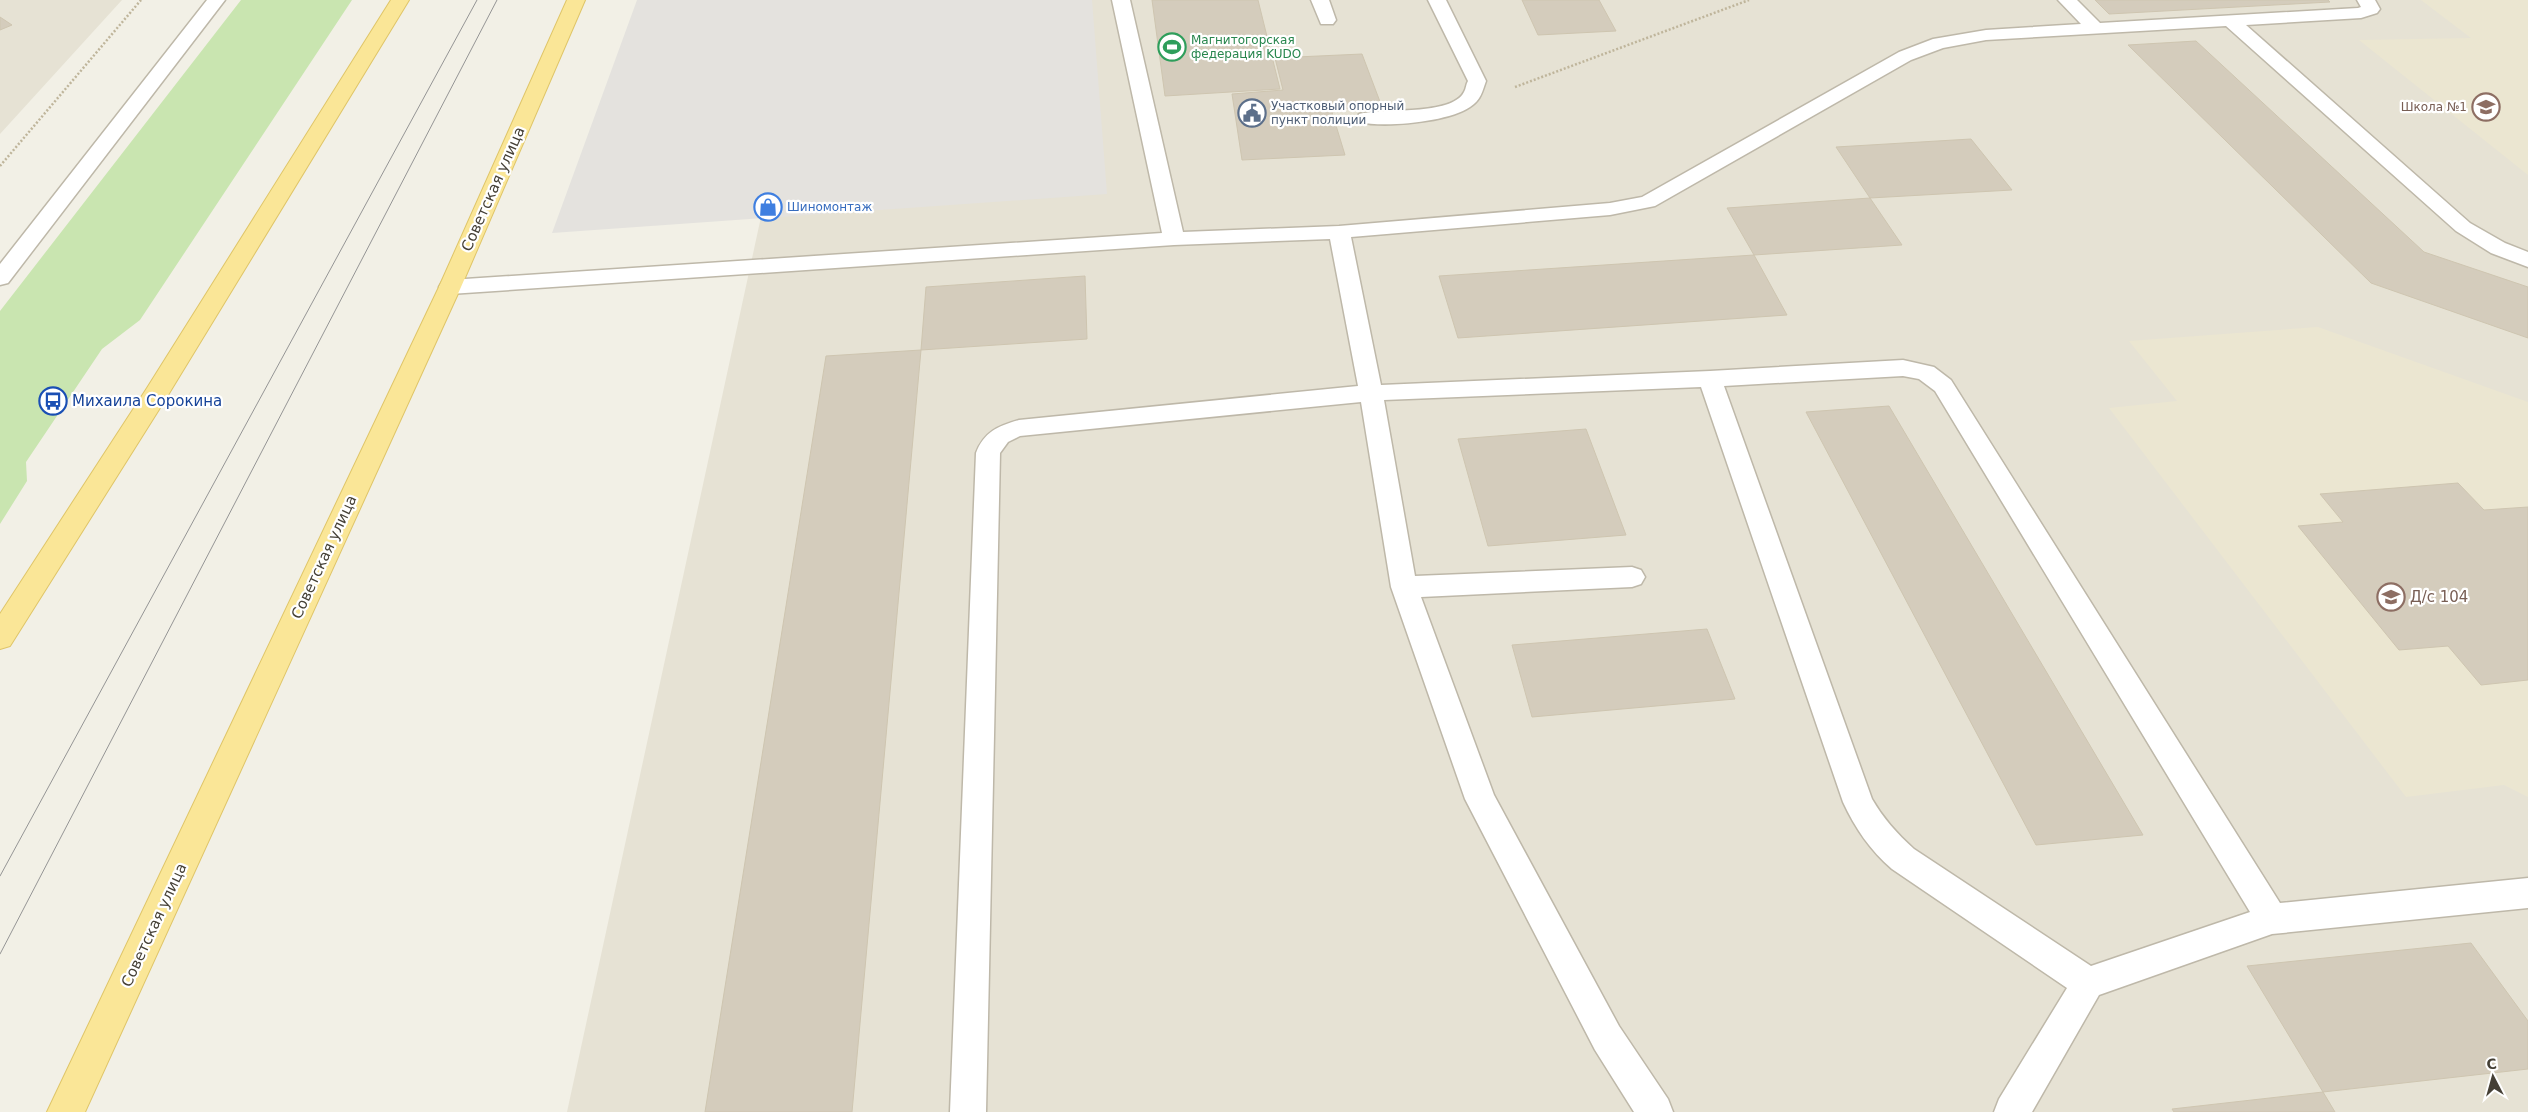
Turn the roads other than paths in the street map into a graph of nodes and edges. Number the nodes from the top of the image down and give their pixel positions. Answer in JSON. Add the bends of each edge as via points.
{"nodes":[{"id":1,"x":216,"y":0,"type":"edge"},
{"id":2,"x":400,"y":0,"type":"edge"},
{"id":3,"x":576,"y":0,"type":"edge"},
{"id":4,"x":1121,"y":0,"type":"edge"},
{"id":5,"x":1320,"y":0,"type":"edge"},
{"id":6,"x":1438,"y":0,"type":"edge"},
{"id":7,"x":2067,"y":0,"type":"edge"},
{"id":8,"x":2366,"y":0,"type":"edge"},
{"id":9,"x":1327,"y":20,"type":"dead end"},
{"id":10,"x":2232,"y":22,"type":"junction"},
{"id":11,"x":2096,"y":29,"type":"junction"},
{"id":12,"x":1366,"y":118,"type":"dead end"},
{"id":13,"x":1339,"y":232,"type":"junction"},
{"id":14,"x":1174,"y":239,"type":"junction"},
{"id":15,"x":2528,"y":260,"type":"edge"},
{"id":16,"x":0,"y":278,"type":"edge"},
{"id":17,"x":450,"y":287,"type":"junction"},
{"id":18,"x":1710,"y":379,"type":"junction"},
{"id":19,"x":1371,"y":393,"type":"junction"},
{"id":20,"x":1632,"y":577,"type":"dead end"},
{"id":21,"x":1404,"y":587,"type":"junction"},
{"id":22,"x":0,"y":638,"type":"edge"},
{"id":23,"x":2528,"y":893,"type":"edge"},
{"id":24,"x":2272,"y":919,"type":"junction"},
{"id":25,"x":2088,"y":983,"type":"junction"},
{"id":26,"x":66,"y":1112,"type":"edge"},
{"id":27,"x":968,"y":1112,"type":"edge"},
{"id":28,"x":1655,"y":1112,"type":"edge"},
{"id":29,"x":2012,"y":1112,"type":"edge"}],
"edges":[{"from":1,"to":16,"type":"lane"},
{"from":2,"to":22,"type":"main road"},
{"from":3,"to":17,"type":"main road","name":"Советская улица"},
{"from":4,"to":14,"type":"lane"},
{"from":5,"to":9,"type":"lane"},
{"from":6,"to":12,"type":"lane","via":[[1477,81],[1472,96],[1454,108],[1427,115]]},
{"from":7,"to":11,"type":"lane"},
{"from":8,"to":10,"type":"lane","via":[[2372,9],[2361,13]]},
{"from":10,"to":11,"type":"lane"},
{"from":10,"to":15,"type":"lane","via":[[2463,227],[2498,248]]},
{"from":11,"to":13,"type":"lane","via":[[1986,36],[1939,43],[1905,56],[1648,202],[1610,209]]},
{"from":13,"to":14,"type":"lane"},
{"from":13,"to":19,"type":"lane"},
{"from":14,"to":17,"type":"lane"},
{"from":17,"to":26,"type":"main road","name":"Советская улица"},
{"from":18,"to":19,"type":"lane"},
{"from":18,"to":24,"type":"lane","via":[[1903,368],[1914,368],[1936,378]]},
{"from":18,"to":25,"type":"lane","via":[[1868,823],[1883,842],[1904,859]]},
{"from":19,"to":21,"type":"lane"},
{"from":19,"to":27,"type":"lane","via":[[1019,428],[991,444]]},
{"from":20,"to":21,"type":"lane"},
{"from":21,"to":28,"type":"lane","via":[[1480,799],[1607,1038]]},
{"from":23,"to":24,"type":"lane"},
{"from":24,"to":25,"type":"lane"},
{"from":25,"to":29,"type":"lane"}]}
